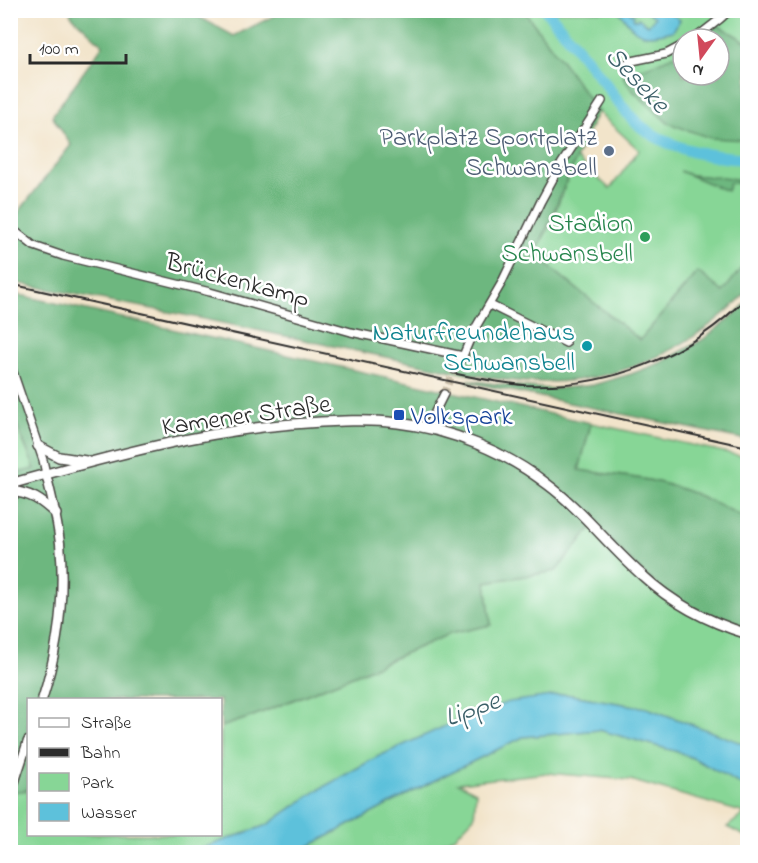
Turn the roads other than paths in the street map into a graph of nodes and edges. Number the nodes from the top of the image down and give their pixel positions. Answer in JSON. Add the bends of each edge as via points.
{"nodes":[{"id":1,"x":730,"y":10,"type":"edge"},
{"id":2,"x":710,"y":27,"type":"edge"},
{"id":3,"x":671,"y":51,"type":"edge"},
{"id":4,"x":625,"y":67,"type":"dead end"},
{"id":5,"x":602,"y":101,"type":"dead end"},
{"id":6,"x":10,"y":225,"type":"edge"},
{"id":7,"x":490,"y":305,"type":"junction"},
{"id":8,"x":566,"y":343,"type":"dead end"},
{"id":9,"x":463,"y":356,"type":"junction"},
{"id":10,"x":10,"y":363,"type":"edge"},
{"id":11,"x":456,"y":366,"type":"tunnel mouth"},
{"id":12,"x":444,"y":394,"type":"tunnel mouth"},
{"id":13,"x":427,"y":428,"type":"junction"},
{"id":14,"x":38,"y":446,"type":"junction"},
{"id":15,"x":94,"y":462,"type":"junction"},
{"id":16,"x":46,"y":474,"type":"junction"},
{"id":17,"x":10,"y":484,"type":"edge"},
{"id":18,"x":10,"y":491,"type":"edge"},
{"id":19,"x":56,"y":514,"type":"junction"},
{"id":20,"x":747,"y":634,"type":"edge"},
{"id":21,"x":42,"y":698,"type":"edge"},
{"id":22,"x":27,"y":744,"type":"edge"},
{"id":23,"x":10,"y":796,"type":"edge"}],
"edges":[{"from":1,"to":2,"type":"street"},
{"from":3,"to":4,"type":"street","via":[[632,61]]},
{"from":5,"to":7,"type":"street","via":[[560,166]]},
{"from":6,"to":9,"type":"street","name":"Brückenkamp","via":[[34,246],[63,256],[351,332]]},
{"from":7,"to":8,"type":"street"},
{"from":7,"to":9,"type":"street"},
{"from":9,"to":11,"type":"street"},
{"from":10,"to":14,"type":"street"},
{"from":12,"to":13,"type":"street"},
{"from":13,"to":15,"type":"main road","name":"Kamener Straße","via":[[364,421],[290,424],[213,435]]},
{"from":13,"to":20,"type":"main road","name":"Kamener Straße","via":[[515,461],[561,494],[640,574],[671,599],[710,621]]},
{"from":14,"to":15,"type":"main road","via":[[59,457]]},
{"from":14,"to":16,"type":"street"},
{"from":15,"to":16,"type":"main road","name":"Kamener Straße"},
{"from":16,"to":17,"type":"main road","name":"Kamener Straße"},
{"from":16,"to":19,"type":"street"},
{"from":18,"to":19,"type":"main road","via":[[34,496]]},
{"from":19,"to":21,"type":"street","via":[[61,605]]},
{"from":22,"to":23,"type":"street"}]}
